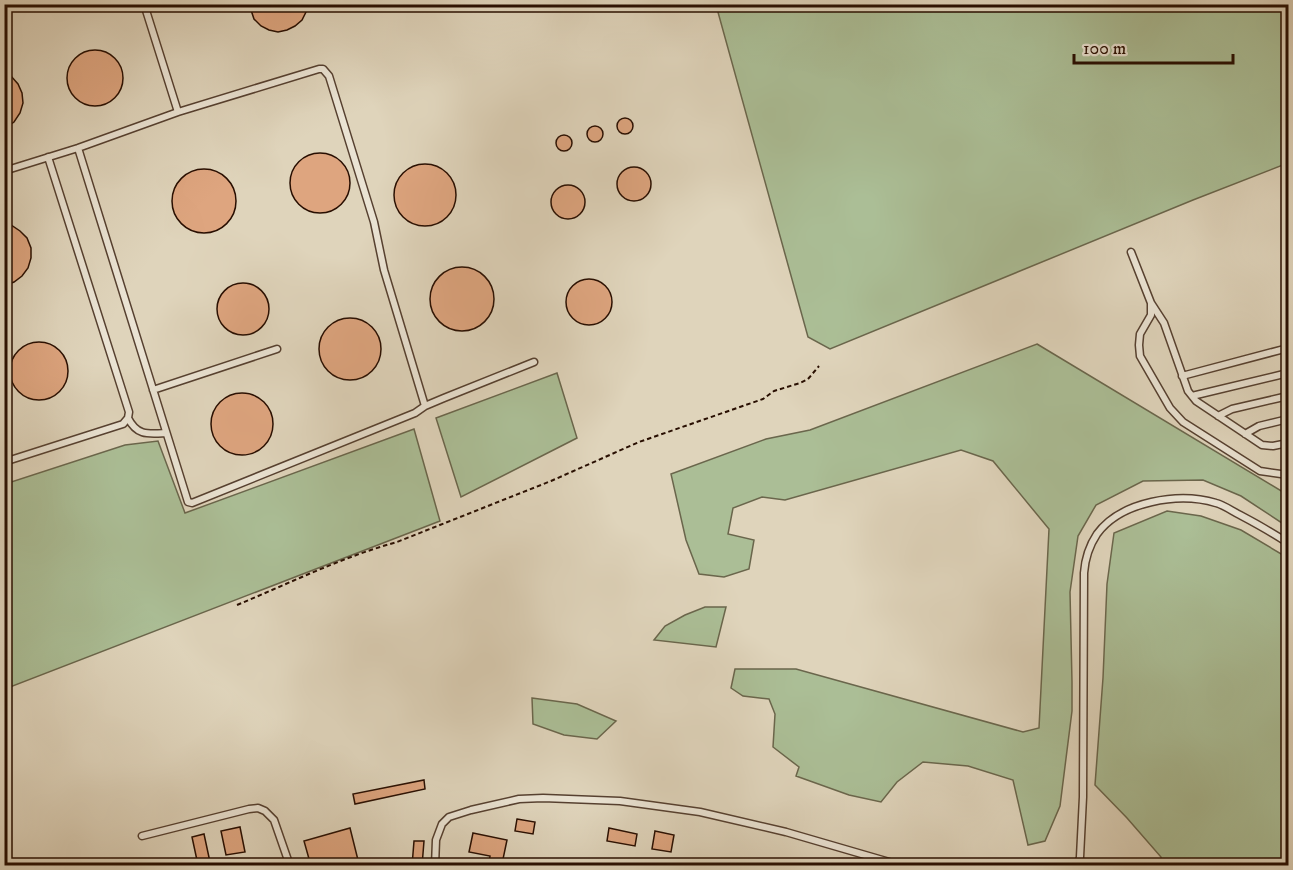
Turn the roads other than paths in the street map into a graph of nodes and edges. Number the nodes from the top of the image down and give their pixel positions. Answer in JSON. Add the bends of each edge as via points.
{"nodes":[{"id":1,"x":144,"y":4,"type":"edge"},
{"id":2,"x":178,"y":111,"type":"junction"},
{"id":3,"x":78,"y":148,"type":"junction"},
{"id":4,"x":48,"y":157,"type":"junction"},
{"id":5,"x":4,"y":171,"type":"edge"},
{"id":6,"x":1131,"y":252,"type":"dead end"},
{"id":7,"x":1151,"y":303,"type":"junction"},
{"id":8,"x":1288,"y":348,"type":"edge"},
{"id":9,"x":277,"y":349,"type":"dead end"},
{"id":10,"x":534,"y":363,"type":"dead end"},
{"id":11,"x":1288,"y":374,"type":"edge"},
{"id":12,"x":1182,"y":376,"type":"junction"},
{"id":13,"x":153,"y":390,"type":"junction"},
{"id":14,"x":1192,"y":396,"type":"junction"},
{"id":15,"x":1288,"y":396,"type":"edge"},
{"id":16,"x":426,"y":406,"type":"junction"},
{"id":17,"x":1218,"y":416,"type":"junction"},
{"id":18,"x":128,"y":418,"type":"junction"},
{"id":19,"x":1288,"y":419,"type":"edge"},
{"id":20,"x":166,"y":433,"type":"junction"},
{"id":21,"x":1245,"y":434,"type":"junction"},
{"id":22,"x":1288,"y":443,"type":"edge"},
{"id":23,"x":4,"y":462,"type":"edge"},
{"id":24,"x":1288,"y":475,"type":"edge"},
{"id":25,"x":1288,"y":543,"type":"edge"},
{"id":26,"x":142,"y":836,"type":"dead end"},
{"id":27,"x":290,"y":866,"type":"edge"},
{"id":28,"x":435,"y":866,"type":"edge"},
{"id":29,"x":903,"y":866,"type":"edge"},
{"id":30,"x":1078,"y":866,"type":"edge"}],
"edges":[{"from":1,"to":2,"type":"lane"},
{"from":2,"to":3,"type":"lane"},
{"from":2,"to":16,"type":"lane","via":[[319,69],[329,76]]},
{"from":3,"to":4,"type":"lane"},
{"from":3,"to":13,"type":"lane"},
{"from":4,"to":5,"type":"lane"},
{"from":4,"to":18,"type":"lane"},
{"from":6,"to":7,"type":"lane"},
{"from":7,"to":12,"type":"lane","via":[[1164,323]]},
{"from":7,"to":24,"type":"lane","via":[[1150,315],[1140,334],[1140,356],[1170,408],[1183,422],[1260,471]]},
{"from":8,"to":12,"type":"lane"},
{"from":9,"to":13,"type":"lane"},
{"from":10,"to":16,"type":"lane"},
{"from":11,"to":14,"type":"lane"},
{"from":12,"to":14,"type":"lane"},
{"from":13,"to":20,"type":"lane"},
{"from":14,"to":17,"type":"lane"},
{"from":15,"to":17,"type":"lane"},
{"from":16,"to":20,"type":"lane","via":[[192,503],[185,495]]},
{"from":17,"to":21,"type":"lane"},
{"from":18,"to":20,"type":"lane","via":[[136,430]]},
{"from":18,"to":23,"type":"lane","via":[[123,424]]},
{"from":19,"to":21,"type":"lane"},
{"from":21,"to":22,"type":"lane","via":[[1262,445]]},
{"from":25,"to":30,"type":"lane","via":[[1219,504],[1181,498],[1131,509],[1097,534],[1085,559],[1084,573],[1083,797]]},
{"from":26,"to":27,"type":"lane","via":[[258,808],[274,820]]},
{"from":28,"to":29,"type":"lane","via":[[436,840],[449,817],[519,799],[543,798],[620,801],[700,812]]}]}
